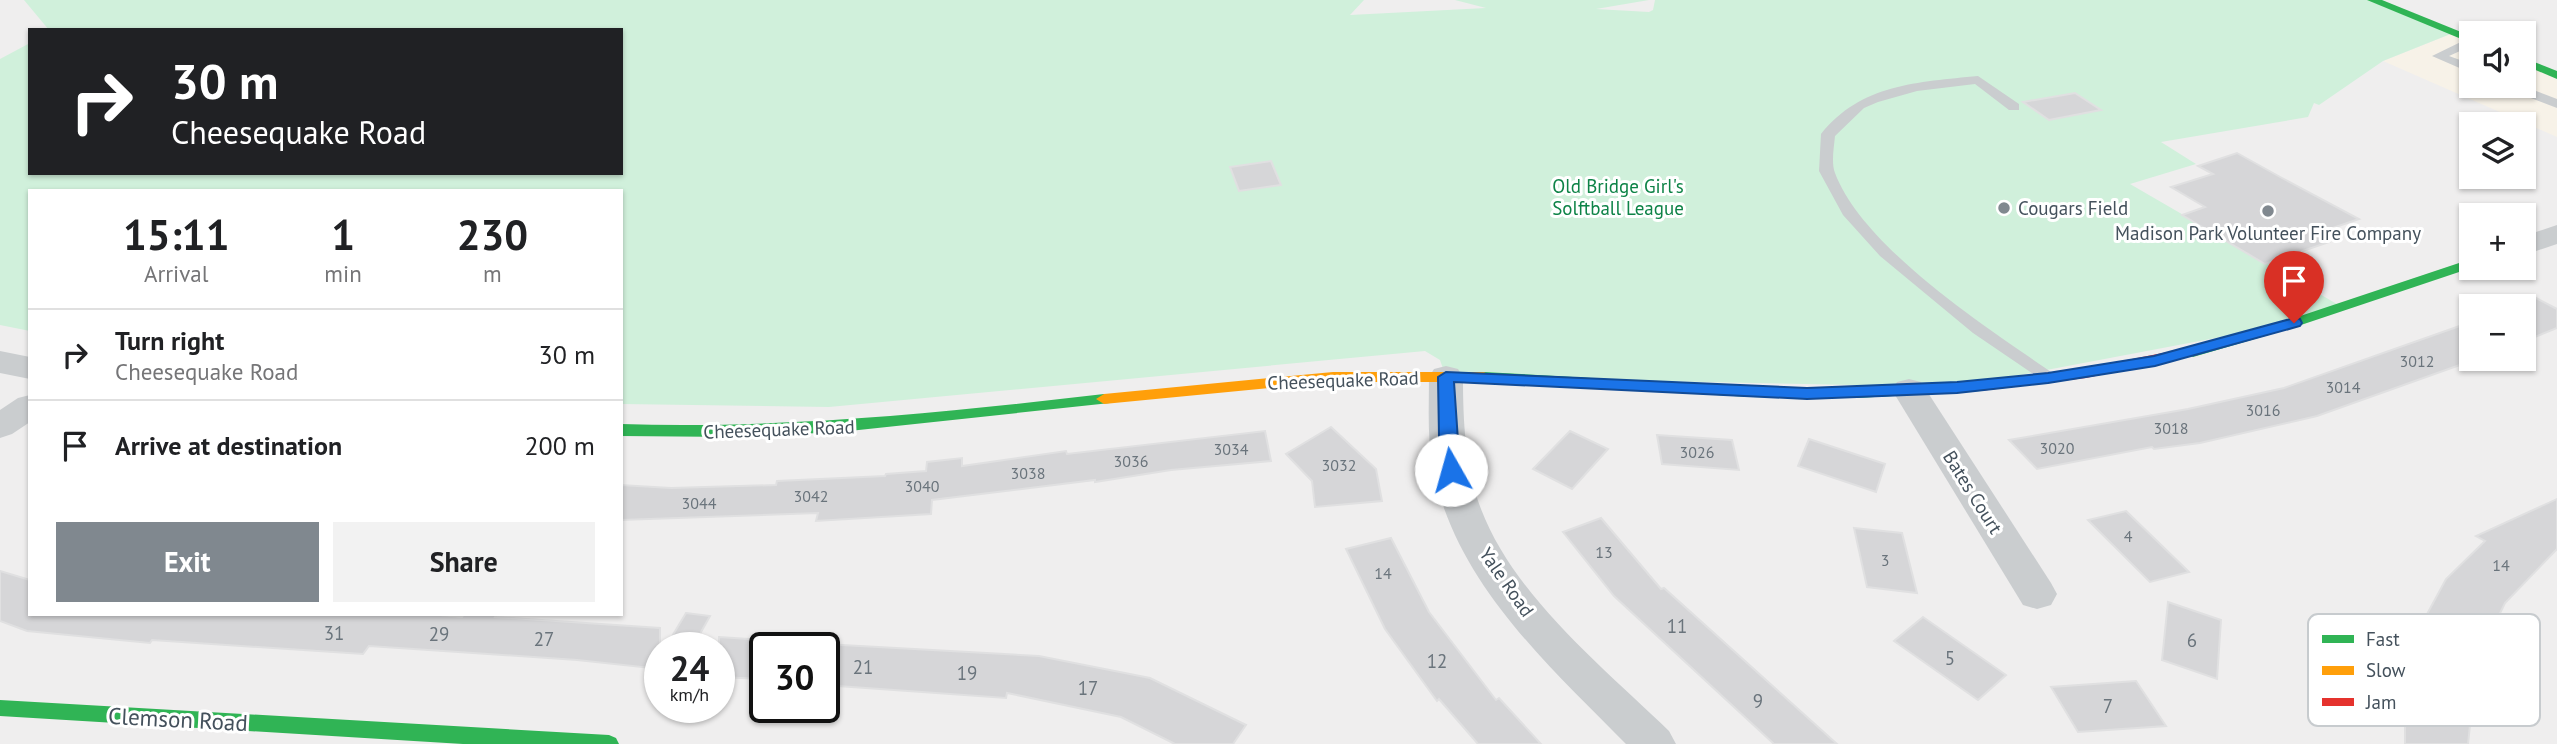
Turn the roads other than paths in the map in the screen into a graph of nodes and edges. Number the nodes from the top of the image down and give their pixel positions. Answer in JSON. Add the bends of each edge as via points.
{"nodes":[{"id":1,"x":2372,"y":0,"type":"edge"},
{"id":2,"x":2459,"y":36,"type":"edge"},
{"id":3,"x":2459,"y":46,"type":"edge"},
{"id":4,"x":2459,"y":64,"type":"edge"},
{"id":5,"x":2536,"y":66,"type":"edge"},
{"id":6,"x":2557,"y":75,"type":"edge"},
{"id":7,"x":2536,"y":95,"type":"edge"},
{"id":8,"x":2555,"y":102,"type":"edge"},
{"id":9,"x":2014,"y":107,"type":"dead end"},
{"id":10,"x":2557,"y":234,"type":"edge"},
{"id":11,"x":2536,"y":242,"type":"edge"},
{"id":12,"x":2459,"y":267,"type":"edge"},
{"id":13,"x":0,"y":362,"type":"edge"},
{"id":14,"x":28,"y":369,"type":"edge"},
{"id":15,"x":1446,"y":377,"type":"junction"},
{"id":16,"x":2048,"y":378,"type":"junction"},
{"id":17,"x":1909,"y":390,"type":"junction"},
{"id":18,"x":28,"y":406,"type":"edge"},
{"id":19,"x":0,"y":426,"type":"edge"},
{"id":20,"x":623,"y":430,"type":"edge"},
{"id":21,"x":2038,"y":594,"type":"dead end"},
{"id":22,"x":0,"y":708,"type":"edge"},
{"id":23,"x":476,"y":741,"type":"edge"},
{"id":24,"x":608,"y":744,"type":"edge"},
{"id":25,"x":1654,"y":744,"type":"edge"}],
"edges":[{"from":1,"to":2,"type":"street"},
{"from":3,"to":4,"type":"lane","via":[[2438,56]]},
{"from":5,"to":6,"type":"street"},
{"from":7,"to":8,"type":"lane"},
{"from":9,"to":16,"type":"lane","via":[[1978,80],[1896,92],[1844,115],[1825,143],[1825,163],[1833,188],[1849,213],[1892,261]]},
{"from":10,"to":11,"type":"street"},
{"from":12,"to":16,"type":"street","name":"Cheesequake Road","via":[[2191,352]]},
{"from":13,"to":14,"type":"street"},
{"from":15,"to":17,"type":"street","name":"Cheesequake Road","via":[[1807,393]]},
{"from":15,"to":20,"type":"street","name":"Cheesequake Road","via":[[1332,377],[772,432]]},
{"from":15,"to":25,"type":"street","name":"Yale Road","via":[[1451,470],[1484,555],[1535,622]]},
{"from":16,"to":17,"type":"street","name":"Cheesequake Road"},
{"from":17,"to":21,"type":"street","name":"Bates Court"},
{"from":18,"to":19,"type":"street"},
{"from":22,"to":23,"type":"street","name":"Clemson Road"},
{"from":23,"to":24,"type":"street","name":"Clemson Road"}]}
